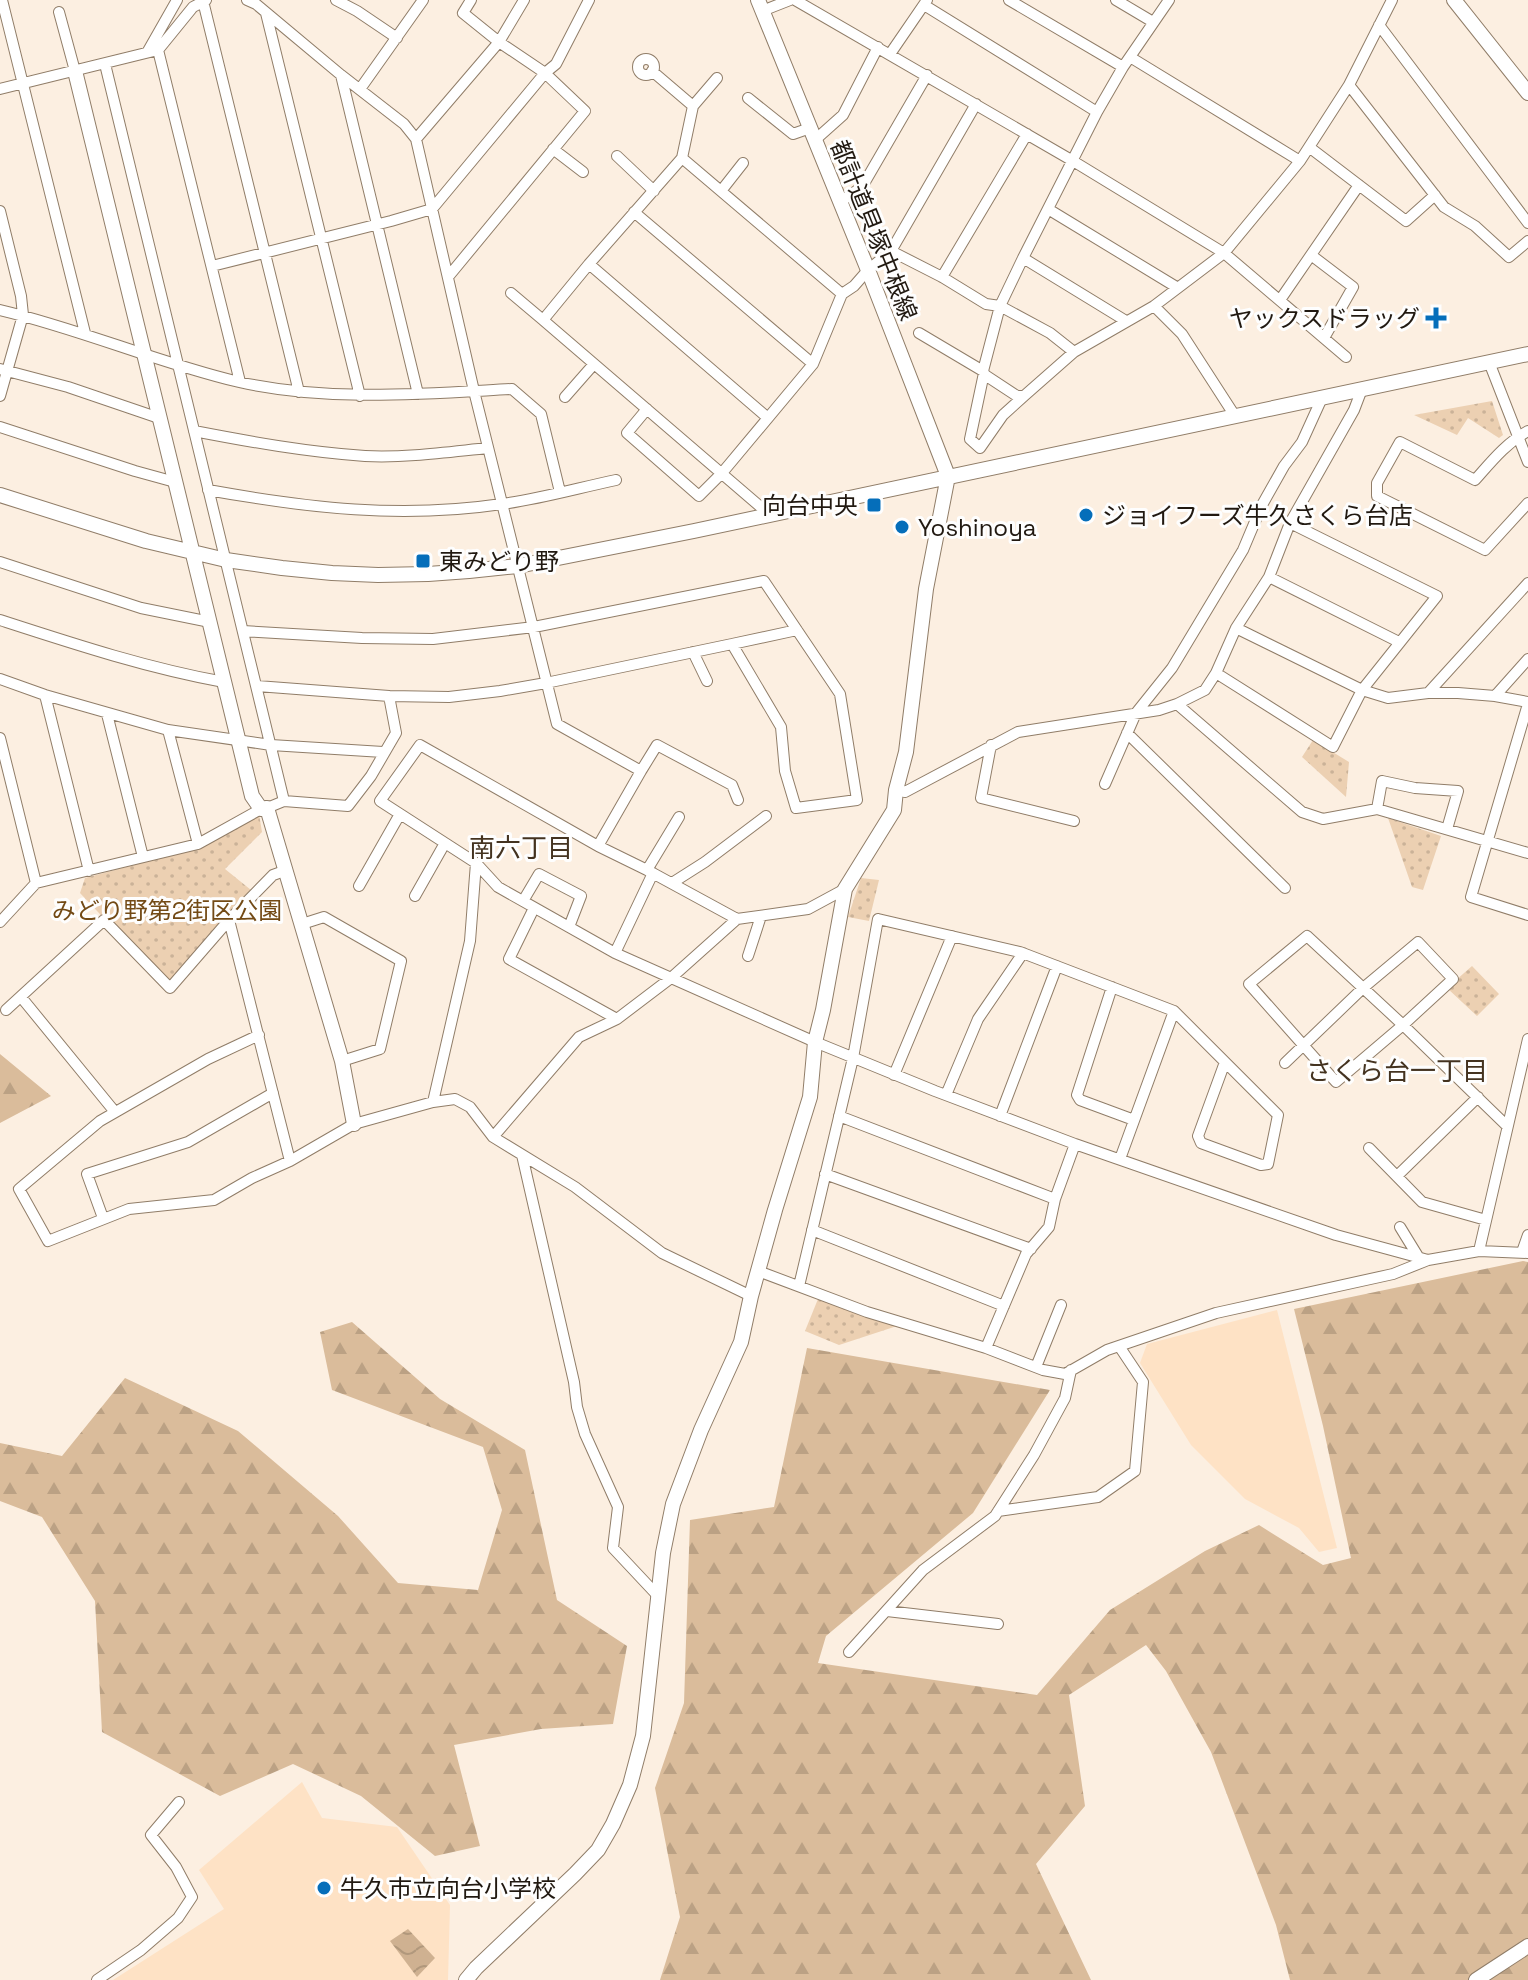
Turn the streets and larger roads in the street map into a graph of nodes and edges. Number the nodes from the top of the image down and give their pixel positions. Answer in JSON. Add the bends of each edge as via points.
{"nodes":[{"id":1,"x":2,"y":0,"type":"edge"},
{"id":2,"x":177,"y":0,"type":"edge"},
{"id":3,"x":204,"y":0,"type":"edge"},
{"id":4,"x":247,"y":0,"type":"edge"},
{"id":5,"x":336,"y":0,"type":"edge"},
{"id":6,"x":364,"y":0,"type":"edge"},
{"id":7,"x":423,"y":0,"type":"edge"},
{"id":8,"x":471,"y":0,"type":"edge"},
{"id":9,"x":524,"y":0,"type":"edge"},
{"id":10,"x":589,"y":0,"type":"edge"},
{"id":11,"x":792,"y":0,"type":"edge"},
{"id":12,"x":1009,"y":0,"type":"edge"},
{"id":13,"x":1116,"y":0,"type":"edge"},
{"id":14,"x":1169,"y":0,"type":"edge"},
{"id":15,"x":1392,"y":0,"type":"edge"},
{"id":16,"x":1454,"y":0,"type":"edge"},
{"id":17,"x":925,"y":2,"type":"edge"},
{"id":18,"x":760,"y":5,"type":"edge"},
{"id":19,"x":357,"y":11,"type":"junction"},
{"id":20,"x":59,"y":12,"type":"dead end"},
{"id":21,"x":266,"y":12,"type":"junction"},
{"id":22,"x":1153,"y":22,"type":"junction"},
{"id":23,"x":1379,"y":25,"type":"junction"},
{"id":24,"x":397,"y":38,"type":"junction"},
{"id":25,"x":499,"y":42,"type":"junction"},
{"id":26,"x":878,"y":47,"type":"junction"},
{"id":27,"x":153,"y":50,"type":"junction"},
{"id":28,"x":890,"y":54,"type":"junction"},
{"id":29,"x":1127,"y":62,"type":"junction"},
{"id":30,"x":105,"y":64,"type":"junction"},
{"id":31,"x":75,"y":71,"type":"junction"},
{"id":32,"x":652,"y":71,"type":"dead end"},
{"id":33,"x":545,"y":73,"type":"junction"},
{"id":34,"x":341,"y":75,"type":"junction"},
{"id":35,"x":927,"y":75,"type":"junction"},
{"id":36,"x":717,"y":78,"type":"dead end"},
{"id":37,"x":23,"y":84,"type":"junction"},
{"id":38,"x":1349,"y":85,"type":"junction"},
{"id":39,"x":0,"y":89,"type":"edge"},
{"id":40,"x":360,"y":89,"type":"junction"},
{"id":41,"x":1528,"y":93,"type":"edge"},
{"id":42,"x":748,"y":98,"type":"dead end"},
{"id":43,"x":976,"y":104,"type":"junction"},
{"id":44,"x":693,"y":106,"type":"junction"},
{"id":45,"x":1097,"y":112,"type":"junction"},
{"id":46,"x":812,"y":134,"type":"junction"},
{"id":47,"x":1027,"y":134,"type":"junction"},
{"id":48,"x":416,"y":139,"type":"junction"},
{"id":49,"x":1309,"y":147,"type":"junction"},
{"id":50,"x":553,"y":149,"type":"junction"},
{"id":51,"x":617,"y":156,"type":"dead end"},
{"id":52,"x":682,"y":158,"type":"junction"},
{"id":53,"x":1073,"y":161,"type":"junction"},
{"id":54,"x":1300,"y":161,"type":"junction"},
{"id":55,"x":743,"y":163,"type":"dead end"},
{"id":56,"x":583,"y":172,"type":"dead end"},
{"id":57,"x":1359,"y":185,"type":"junction"},
{"id":58,"x":654,"y":191,"type":"junction"},
{"id":59,"x":721,"y":191,"type":"junction"},
{"id":60,"x":1435,"y":195,"type":"junction"},
{"id":61,"x":840,"y":202,"type":"junction"},
{"id":62,"x":432,"y":209,"type":"junction"},
{"id":63,"x":1048,"y":209,"type":"junction"},
{"id":64,"x":0,"y":211,"type":"edge"},
{"id":65,"x":634,"y":212,"type":"junction"},
{"id":66,"x":1528,"y":223,"type":"edge"},
{"id":67,"x":377,"y":225,"type":"junction"},
{"id":68,"x":320,"y":238,"type":"junction"},
{"id":69,"x":1528,"y":241,"type":"edge"},
{"id":70,"x":5,"y":250,"type":"edge"},
{"id":71,"x":891,"y":251,"type":"junction"},
{"id":72,"x":265,"y":252,"type":"junction"},
{"id":73,"x":1224,"y":253,"type":"junction"},
{"id":74,"x":1311,"y":255,"type":"junction"},
{"id":75,"x":1023,"y":258,"type":"junction"},
{"id":76,"x":589,"y":264,"type":"junction"},
{"id":77,"x":212,"y":266,"type":"junction"},
{"id":78,"x":868,"y":270,"type":"junction"},
{"id":79,"x":448,"y":277,"type":"junction"},
{"id":80,"x":942,"y":277,"type":"junction"},
{"id":81,"x":1178,"y":288,"type":"junction"},
{"id":82,"x":511,"y":293,"type":"dead end"},
{"id":83,"x":842,"y":294,"type":"junction"},
{"id":84,"x":1280,"y":300,"type":"junction"},
{"id":85,"x":1000,"y":306,"type":"junction"},
{"id":86,"x":1154,"y":306,"type":"junction"},
{"id":87,"x":0,"y":310,"type":"edge"},
{"id":88,"x":23,"y":315,"type":"junction"},
{"id":89,"x":543,"y":320,"type":"junction"},
{"id":90,"x":1126,"y":321,"type":"junction"},
{"id":91,"x":85,"y":333,"type":"junction"},
{"id":92,"x":919,"y":333,"type":"dead end"},
{"id":93,"x":1324,"y":338,"type":"junction"},
{"id":94,"x":1074,"y":352,"type":"junction"},
{"id":95,"x":1528,"y":354,"type":"edge"},
{"id":96,"x":143,"y":355,"type":"junction"},
{"id":97,"x":1346,"y":357,"type":"dead end"},
{"id":98,"x":1489,"y":362,"type":"junction"},
{"id":99,"x":594,"y":364,"type":"junction"},
{"id":100,"x":813,"y":364,"type":"junction"},
{"id":101,"x":178,"y":365,"type":"junction"},
{"id":102,"x":4,"y":370,"type":"edge"},
{"id":103,"x":984,"y":372,"type":"junction"},
{"id":104,"x":240,"y":382,"type":"junction"},
{"id":105,"x":1362,"y":389,"type":"junction"},
{"id":106,"x":474,"y":391,"type":"junction"},
{"id":107,"x":299,"y":392,"type":"junction"},
{"id":108,"x":418,"y":394,"type":"junction"},
{"id":109,"x":0,"y":396,"type":"edge"},
{"id":110,"x":360,"y":396,"type":"junction"},
{"id":111,"x":1024,"y":396,"type":"junction"},
{"id":112,"x":565,"y":397,"type":"dead end"},
{"id":113,"x":1322,"y":398,"type":"junction"},
{"id":114,"x":647,"y":409,"type":"junction"},
{"id":115,"x":1235,"y":416,"type":"junction"},
{"id":116,"x":159,"y":418,"type":"junction"},
{"id":117,"x":768,"y":418,"type":"junction"},
{"id":118,"x":0,"y":427,"type":"edge"},
{"id":119,"x":194,"y":431,"type":"junction"},
{"id":120,"x":1523,"y":434,"type":"edge"},
{"id":121,"x":488,"y":448,"type":"junction"},
{"id":122,"x":1528,"y":462,"type":"edge"},
{"id":123,"x":722,"y":473,"type":"junction"},
{"id":124,"x":948,"y":476,"type":"junction"},
{"id":125,"x":616,"y":480,"type":"dead end"},
{"id":126,"x":175,"y":482,"type":"junction"},
{"id":127,"x":208,"y":490,"type":"junction"},
{"id":128,"x":560,"y":492,"type":"junction"},
{"id":129,"x":0,"y":495,"type":"edge"},
{"id":130,"x":1528,"y":503,"type":"edge"},
{"id":131,"x":502,"y":504,"type":"junction"},
{"id":132,"x":770,"y":515,"type":"junction"},
{"id":133,"x":1290,"y":523,"type":"junction"},
{"id":134,"x":192,"y":552,"type":"junction"},
{"id":135,"x":226,"y":560,"type":"junction"},
{"id":136,"x":0,"y":562,"type":"edge"},
{"id":137,"x":518,"y":566,"type":"junction"},
{"id":138,"x":1269,"y":577,"type":"junction"},
{"id":139,"x":1528,"y":583,"type":"edge"},
{"id":140,"x":0,"y":620,"type":"edge"},
{"id":141,"x":210,"y":622,"type":"junction"},
{"id":142,"x":534,"y":627,"type":"junction"},
{"id":143,"x":1236,"y":628,"type":"junction"},
{"id":144,"x":797,"y":630,"type":"junction"},
{"id":145,"x":243,"y":631,"type":"junction"},
{"id":146,"x":1399,"y":642,"type":"junction"},
{"id":147,"x":732,"y":644,"type":"junction"},
{"id":148,"x":693,"y":652,"type":"junction"},
{"id":149,"x":1528,"y":659,"type":"edge"},
{"id":150,"x":1216,"y":673,"type":"junction"},
{"id":151,"x":0,"y":679,"type":"edge"},
{"id":152,"x":707,"y":681,"type":"dead end"},
{"id":153,"x":224,"y":682,"type":"junction"},
{"id":154,"x":546,"y":683,"type":"junction"},
{"id":155,"x":257,"y":686,"type":"junction"},
{"id":156,"x":1362,"y":690,"type":"junction"},
{"id":157,"x":1428,"y":693,"type":"junction"},
{"id":158,"x":45,"y":695,"type":"junction"},
{"id":159,"x":389,"y":696,"type":"junction"},
{"id":160,"x":1495,"y":696,"type":"junction"},
{"id":161,"x":1528,"y":703,"type":"edge"},
{"id":162,"x":1177,"y":704,"type":"junction"},
{"id":163,"x":1136,"y":713,"type":"junction"},
{"id":164,"x":107,"y":714,"type":"junction"},
{"id":165,"x":168,"y":730,"type":"junction"},
{"id":166,"x":1127,"y":733,"type":"junction"},
{"id":167,"x":0,"y":738,"type":"edge"},
{"id":168,"x":239,"y":741,"type":"junction"},
{"id":169,"x":271,"y":745,"type":"junction"},
{"id":170,"x":991,"y":745,"type":"junction"},
{"id":171,"x":383,"y":752,"type":"junction"},
{"id":172,"x":641,"y":771,"type":"junction"},
{"id":173,"x":1105,"y":784,"type":"dead end"},
{"id":174,"x":896,"y":790,"type":"junction"},
{"id":175,"x":738,"y":800,"type":"dead end"},
{"id":176,"x":284,"y":801,"type":"junction"},
{"id":177,"x":264,"y":808,"type":"junction"},
{"id":178,"x":1377,"y":809,"type":"junction"},
{"id":179,"x":400,"y":814,"type":"junction"},
{"id":180,"x":766,"y":816,"type":"dead end"},
{"id":181,"x":679,"y":817,"type":"dead end"},
{"id":182,"x":1074,"y":821,"type":"dead end"},
{"id":183,"x":1447,"y":829,"type":"junction"},
{"id":184,"x":1488,"y":841,"type":"junction"},
{"id":185,"x":445,"y":843,"type":"junction"},
{"id":186,"x":198,"y":844,"type":"junction"},
{"id":187,"x":598,"y":846,"type":"junction"},
{"id":188,"x":1528,"y":853,"type":"edge"},
{"id":189,"x":143,"y":857,"type":"junction"},
{"id":190,"x":476,"y":863,"type":"junction"},
{"id":191,"x":287,"y":870,"type":"junction"},
{"id":192,"x":89,"y":871,"type":"junction"},
{"id":193,"x":650,"y":872,"type":"junction"},
{"id":194,"x":36,"y":883,"type":"junction"},
{"id":195,"x":672,"y":883,"type":"junction"},
{"id":196,"x":359,"y":886,"type":"dead end"},
{"id":197,"x":1285,"y":888,"type":"dead end"},
{"id":198,"x":845,"y":889,"type":"junction"},
{"id":199,"x":415,"y":896,"type":"dead end"},
{"id":200,"x":523,"y":901,"type":"junction"},
{"id":201,"x":534,"y":908,"type":"junction"},
{"id":202,"x":1528,"y":915,"type":"edge"},
{"id":203,"x":761,"y":916,"type":"junction"},
{"id":204,"x":737,"y":919,"type":"junction"},
{"id":205,"x":229,"y":920,"type":"junction"},
{"id":206,"x":0,"y":922,"type":"edge"},
{"id":207,"x":302,"y":924,"type":"junction"},
{"id":208,"x":569,"y":927,"type":"junction"},
{"id":209,"x":952,"y":936,"type":"junction"},
{"id":210,"x":615,"y":953,"type":"junction"},
{"id":211,"x":1023,"y":953,"type":"junction"},
{"id":212,"x":748,"y":956,"type":"dead end"},
{"id":213,"x":1057,"y":966,"type":"junction"},
{"id":214,"x":671,"y":978,"type":"junction"},
{"id":215,"x":1112,"y":987,"type":"junction"},
{"id":216,"x":1363,"y":988,"type":"junction"},
{"id":217,"x":21,"y":997,"type":"junction"},
{"id":218,"x":6,"y":1010,"type":"dead end"},
{"id":219,"x":1174,"y":1011,"type":"junction"},
{"id":220,"x":617,"y":1019,"type":"junction"},
{"id":221,"x":1403,"y":1025,"type":"junction"},
{"id":222,"x":259,"y":1035,"type":"junction"},
{"id":223,"x":1528,"y":1039,"type":"edge"},
{"id":224,"x":815,"y":1042,"type":"junction"},
{"id":225,"x":1303,"y":1045,"type":"junction"},
{"id":226,"x":853,"y":1058,"type":"junction"},
{"id":227,"x":342,"y":1061,"type":"junction"},
{"id":228,"x":1225,"y":1062,"type":"junction"},
{"id":229,"x":1285,"y":1063,"type":"dead end"},
{"id":230,"x":894,"y":1075,"type":"junction"},
{"id":231,"x":273,"y":1093,"type":"junction"},
{"id":232,"x":946,"y":1095,"type":"junction"},
{"id":233,"x":1478,"y":1097,"type":"junction"},
{"id":234,"x":433,"y":1102,"type":"junction"},
{"id":235,"x":115,"y":1112,"type":"junction"},
{"id":236,"x":839,"y":1116,"type":"junction"},
{"id":237,"x":1000,"y":1116,"type":"junction"},
{"id":238,"x":1134,"y":1120,"type":"junction"},
{"id":239,"x":354,"y":1124,"type":"junction"},
{"id":240,"x":1507,"y":1126,"type":"junction"},
{"id":241,"x":493,"y":1137,"type":"junction"},
{"id":242,"x":1075,"y":1144,"type":"junction"},
{"id":243,"x":1369,"y":1148,"type":"dead end"},
{"id":244,"x":522,"y":1155,"type":"junction"},
{"id":245,"x":1120,"y":1159,"type":"junction"},
{"id":246,"x":290,"y":1161,"type":"junction"},
{"id":247,"x":825,"y":1174,"type":"junction"},
{"id":248,"x":1397,"y":1176,"type":"junction"},
{"id":249,"x":1055,"y":1199,"type":"junction"},
{"id":250,"x":103,"y":1218,"type":"junction"},
{"id":251,"x":1486,"y":1220,"type":"junction"},
{"id":252,"x":1400,"y":1227,"type":"dead end"},
{"id":253,"x":812,"y":1230,"type":"junction"},
{"id":254,"x":1528,"y":1235,"type":"edge"},
{"id":255,"x":1031,"y":1249,"type":"junction"},
{"id":256,"x":1479,"y":1251,"type":"junction"},
{"id":257,"x":1525,"y":1252,"type":"edge"},
{"id":258,"x":1424,"y":1259,"type":"junction"},
{"id":259,"x":758,"y":1271,"type":"junction"},
{"id":260,"x":799,"y":1286,"type":"junction"},
{"id":261,"x":751,"y":1296,"type":"junction"},
{"id":262,"x":1061,"y":1305,"type":"dead end"},
{"id":263,"x":1004,"y":1306,"type":"junction"},
{"id":264,"x":1119,"y":1346,"type":"junction"},
{"id":265,"x":986,"y":1348,"type":"junction"},
{"id":266,"x":1036,"y":1367,"type":"junction"},
{"id":267,"x":1071,"y":1370,"type":"junction"},
{"id":268,"x":998,"y":1511,"type":"junction"},
{"id":269,"x":658,"y":1596,"type":"junction"},
{"id":270,"x":887,"y":1611,"type":"junction"},
{"id":271,"x":998,"y":1624,"type":"dead end"},
{"id":272,"x":849,"y":1652,"type":"dead end"},
{"id":273,"x":179,"y":1802,"type":"dead end"},
{"id":274,"x":1528,"y":1946,"type":"edge"},
{"id":275,"x":97,"y":1980,"type":"edge"},
{"id":276,"x":466,"y":1980,"type":"edge"},
{"id":277,"x":1476,"y":1980,"type":"edge"}],
"edges":[{"from":1,"to":37,"type":"street"},
{"from":2,"to":27,"type":"street"},
{"from":3,"to":27,"type":"street"},
{"from":3,"to":72,"type":"street"},
{"from":4,"to":21,"type":"street"},
{"from":5,"to":19,"type":"street"},
{"from":6,"to":19,"type":"street"},
{"from":7,"to":24,"type":"street"},
{"from":8,"to":25,"type":"street","via":[[463,13]]},
{"from":9,"to":25,"type":"street"},
{"from":10,"to":33,"type":"street","via":[[556,64]]},
{"from":11,"to":18,"type":"street"},
{"from":11,"to":26,"type":"street"},
{"from":12,"to":29,"type":"street"},
{"from":13,"to":22,"type":"street"},
{"from":14,"to":22,"type":"street"},
{"from":15,"to":23,"type":"street"},
{"from":16,"to":41,"type":"street"},
{"from":17,"to":28,"type":"street"},
{"from":17,"to":45,"type":"street"},
{"from":18,"to":46,"type":"street","name":"都計道貝塚中根線"},
{"from":19,"to":24,"type":"street"},
{"from":20,"to":31,"type":"street"},
{"from":21,"to":34,"type":"street"},
{"from":21,"to":68,"type":"street"},
{"from":22,"to":29,"type":"street"},
{"from":23,"to":38,"type":"street"},
{"from":23,"to":66,"type":"street"},
{"from":24,"to":40,"type":"street"},
{"from":25,"to":33,"type":"street"},
{"from":25,"to":48,"type":"street"},
{"from":26,"to":28,"type":"street"},
{"from":26,"to":46,"type":"street","via":[[843,115]]},
{"from":27,"to":30,"type":"street"},
{"from":27,"to":77,"type":"street"},
{"from":28,"to":35,"type":"street"},
{"from":29,"to":45,"type":"street"},
{"from":29,"to":54,"type":"street"},
{"from":30,"to":31,"type":"street"},
{"from":30,"to":101,"type":"street"},
{"from":31,"to":37,"type":"street"},
{"from":31,"to":96,"type":"street"},
{"from":32,"to":44,"type":"street"},
{"from":33,"to":50,"type":"street","via":[[585,111]]},
{"from":33,"to":62,"type":"street"},
{"from":34,"to":40,"type":"street"},
{"from":34,"to":67,"type":"street"},
{"from":35,"to":43,"type":"street"},
{"from":35,"to":61,"type":"street","via":[[862,187]]},
{"from":36,"to":44,"type":"street"},
{"from":37,"to":39,"type":"street"},
{"from":37,"to":91,"type":"street"},
{"from":38,"to":49,"type":"street"},
{"from":38,"to":60,"type":"street"},
{"from":40,"to":48,"type":"street"},
{"from":42,"to":46,"type":"street","via":[[793,134]]},
{"from":43,"to":47,"type":"street"},
{"from":43,"to":71,"type":"street"},
{"from":44,"to":52,"type":"street"},
{"from":45,"to":53,"type":"street"},
{"from":46,"to":61,"type":"street","name":"都計道貝塚中根線"},
{"from":47,"to":53,"type":"street"},
{"from":47,"to":80,"type":"street"},
{"from":48,"to":62,"type":"street"},
{"from":49,"to":54,"type":"street"},
{"from":49,"to":57,"type":"street"},
{"from":50,"to":56,"type":"street"},
{"from":50,"to":79,"type":"street"},
{"from":51,"to":58,"type":"street"},
{"from":52,"to":58,"type":"street"},
{"from":52,"to":59,"type":"street"},
{"from":53,"to":63,"type":"street"},
{"from":53,"to":73,"type":"street"},
{"from":54,"to":73,"type":"street"},
{"from":55,"to":59,"type":"street"},
{"from":57,"to":60,"type":"street","via":[[1406,221]]},
{"from":57,"to":74,"type":"street"},
{"from":58,"to":65,"type":"street"},
{"from":59,"to":83,"type":"street"},
{"from":60,"to":69,"type":"street","via":[[1509,257]]},
{"from":61,"to":78,"type":"street","name":"都計道貝塚中根線"},
{"from":62,"to":67,"type":"street"},
{"from":62,"to":79,"type":"street"},
{"from":63,"to":75,"type":"street"},
{"from":63,"to":81,"type":"street"},
{"from":64,"to":70,"type":"street"},
{"from":65,"to":76,"type":"street"},
{"from":65,"to":100,"type":"street"},
{"from":67,"to":68,"type":"street"},
{"from":67,"to":108,"type":"street"},
{"from":68,"to":72,"type":"street"},
{"from":68,"to":110,"type":"street"},
{"from":70,"to":88,"type":"street"},
{"from":71,"to":78,"type":"street"},
{"from":71,"to":80,"type":"street"},
{"from":72,"to":77,"type":"street"},
{"from":72,"to":107,"type":"street"},
{"from":73,"to":81,"type":"street"},
{"from":73,"to":84,"type":"street"},
{"from":74,"to":84,"type":"street"},
{"from":74,"to":93,"type":"street","via":[[1353,287]]},
{"from":75,"to":85,"type":"street"},
{"from":75,"to":90,"type":"street"},
{"from":76,"to":89,"type":"street"},
{"from":76,"to":117,"type":"street"},
{"from":77,"to":104,"type":"street"},
{"from":78,"to":83,"type":"street"},
{"from":78,"to":124,"type":"street","name":"都計道貝塚中根線"},
{"from":79,"to":106,"type":"street"},
{"from":80,"to":85,"type":"street","via":[[986,304]]},
{"from":81,"to":86,"type":"street"},
{"from":82,"to":89,"type":"street"},
{"from":83,"to":100,"type":"street"},
{"from":84,"to":93,"type":"street"},
{"from":85,"to":94,"type":"street"},
{"from":85,"to":103,"type":"street"},
{"from":86,"to":90,"type":"street"},
{"from":86,"to":115,"type":"street","via":[[1182,334]]},
{"from":87,"to":88,"type":"street"},
{"from":88,"to":91,"type":"street"},
{"from":88,"to":102,"type":"street"},
{"from":89,"to":99,"type":"street"},
{"from":90,"to":94,"type":"street"},
{"from":91,"to":96,"type":"street"},
{"from":92,"to":103,"type":"street"},
{"from":93,"to":97,"type":"street"},
{"from":94,"to":111,"type":"street"},
{"from":95,"to":98,"type":"street"},
{"from":96,"to":101,"type":"street"},
{"from":96,"to":116,"type":"street"},
{"from":98,"to":105,"type":"street"},
{"from":98,"to":120,"type":"street"},
{"from":99,"to":112,"type":"street"},
{"from":99,"to":114,"type":"street"},
{"from":100,"to":117,"type":"street"},
{"from":101,"to":104,"type":"street"},
{"from":101,"to":119,"type":"street"},
{"from":102,"to":109,"type":"street"},
{"from":102,"to":116,"type":"street"},
{"from":103,"to":111,"type":"street"},
{"from":103,"to":111,"type":"street","via":[[970,439],[980,448]]},
{"from":104,"to":107,"type":"street"},
{"from":105,"to":113,"type":"street"},
{"from":105,"to":133,"type":"street"},
{"from":106,"to":108,"type":"street"},
{"from":106,"to":121,"type":"street"},
{"from":106,"to":128,"type":"street","via":[[512,389],[541,414]]},
{"from":107,"to":110,"type":"street"},
{"from":108,"to":110,"type":"street"},
{"from":113,"to":115,"type":"street"},
{"from":113,"to":163,"type":"street","via":[[1243,550],[1172,668]]},
{"from":114,"to":123,"type":"street"},
{"from":114,"to":123,"type":"street","via":[[627,433],[699,496]]},
{"from":115,"to":124,"type":"street"},
{"from":116,"to":126,"type":"street"},
{"from":117,"to":123,"type":"street"},
{"from":118,"to":126,"type":"street"},
{"from":119,"to":121,"type":"street","via":[[268,446],[368,456]]},
{"from":119,"to":127,"type":"street"},
{"from":120,"to":122,"type":"street"},
{"from":120,"to":130,"type":"street","via":[[1475,480],[1400,442],[1377,483],[1377,496],[1485,550]]},
{"from":121,"to":131,"type":"street"},
{"from":123,"to":132,"type":"street"},
{"from":124,"to":132,"type":"street"},
{"from":124,"to":174,"type":"street"},
{"from":125,"to":128,"type":"street"},
{"from":126,"to":134,"type":"street"},
{"from":127,"to":131,"type":"street","via":[[358,511]]},
{"from":127,"to":135,"type":"street"},
{"from":128,"to":131,"type":"street"},
{"from":129,"to":134,"type":"street"},
{"from":131,"to":137,"type":"street"},
{"from":132,"to":137,"type":"street"},
{"from":133,"to":138,"type":"street"},
{"from":133,"to":146,"type":"street","via":[[1437,596]]},
{"from":134,"to":135,"type":"street"},
{"from":134,"to":141,"type":"street"},
{"from":135,"to":137,"type":"street","via":[[378,575]]},
{"from":135,"to":145,"type":"street"},
{"from":136,"to":141,"type":"street","via":[[141,608]]},
{"from":137,"to":142,"type":"street"},
{"from":138,"to":143,"type":"street"},
{"from":138,"to":146,"type":"street"},
{"from":139,"to":157,"type":"street"},
{"from":140,"to":153,"type":"street","via":[[93,650]]},
{"from":141,"to":153,"type":"street"},
{"from":142,"to":144,"type":"street","via":[[764,581]]},
{"from":142,"to":145,"type":"street","via":[[433,639]]},
{"from":142,"to":154,"type":"street"},
{"from":143,"to":150,"type":"street"},
{"from":143,"to":156,"type":"street"},
{"from":144,"to":147,"type":"street"},
{"from":144,"to":147,"type":"street","via":[[840,694],[857,800],[796,808],[785,771],[781,727]]},
{"from":145,"to":155,"type":"street"},
{"from":146,"to":156,"type":"street"},
{"from":147,"to":148,"type":"street"},
{"from":148,"to":152,"type":"street"},
{"from":148,"to":154,"type":"street"},
{"from":149,"to":160,"type":"street"},
{"from":150,"to":156,"type":"street","via":[[1333,747]]},
{"from":150,"to":162,"type":"street","via":[[1205,690]]},
{"from":151,"to":158,"type":"street"},
{"from":153,"to":168,"type":"street"},
{"from":154,"to":159,"type":"street","via":[[449,697]]},
{"from":154,"to":172,"type":"street","via":[[557,724]]},
{"from":155,"to":159,"type":"street"},
{"from":155,"to":169,"type":"street"},
{"from":156,"to":157,"type":"street","via":[[1388,698]]},
{"from":157,"to":160,"type":"street"},
{"from":158,"to":164,"type":"street"},
{"from":158,"to":192,"type":"street"},
{"from":159,"to":171,"type":"street","via":[[396,733]]},
{"from":160,"to":161,"type":"street"},
{"from":161,"to":184,"type":"street"},
{"from":162,"to":163,"type":"street"},
{"from":162,"to":178,"type":"street","via":[[1302,812],[1323,819]]},
{"from":163,"to":166,"type":"street"},
{"from":163,"to":170,"type":"street","via":[[1018,732]]},
{"from":164,"to":165,"type":"street"},
{"from":164,"to":189,"type":"street"},
{"from":165,"to":168,"type":"street"},
{"from":165,"to":186,"type":"street"},
{"from":166,"to":173,"type":"street"},
{"from":166,"to":197,"type":"street"},
{"from":167,"to":194,"type":"street"},
{"from":168,"to":169,"type":"street"},
{"from":168,"to":177,"type":"street","via":[[252,796]]},
{"from":169,"to":171,"type":"street"},
{"from":169,"to":176,"type":"street"},
{"from":170,"to":174,"type":"street","via":[[905,792]]},
{"from":170,"to":182,"type":"street","via":[[981,798]]},
{"from":171,"to":176,"type":"street","via":[[348,806]]},
{"from":172,"to":175,"type":"street","via":[[657,745],[732,785]]},
{"from":172,"to":187,"type":"street"},
{"from":174,"to":198,"type":"street","via":[[894,810]]},
{"from":176,"to":177,"type":"street"},
{"from":177,"to":186,"type":"street"},
{"from":177,"to":191,"type":"street"},
{"from":178,"to":183,"type":"street"},
{"from":178,"to":183,"type":"street","via":[[1382,781],[1458,791]]},
{"from":179,"to":185,"type":"street"},
{"from":179,"to":187,"type":"street","via":[[380,801],[420,745]]},
{"from":179,"to":196,"type":"street"},
{"from":180,"to":195,"type":"street"},
{"from":181,"to":193,"type":"street"},
{"from":183,"to":184,"type":"street"},
{"from":184,"to":188,"type":"street"},
{"from":184,"to":202,"type":"street","via":[[1471,897]]},
{"from":185,"to":190,"type":"street"},
{"from":185,"to":199,"type":"street"},
{"from":186,"to":189,"type":"street"},
{"from":187,"to":193,"type":"street"},
{"from":189,"to":192,"type":"street"},
{"from":190,"to":200,"type":"street","via":[[498,887]]},
{"from":190,"to":234,"type":"street","via":[[470,941]]},
{"from":191,"to":205,"type":"street","via":[[273,875]]},
{"from":191,"to":207,"type":"street"},
{"from":192,"to":194,"type":"street"},
{"from":193,"to":195,"type":"street"},
{"from":193,"to":210,"type":"street"},
{"from":194,"to":206,"type":"street"},
{"from":195,"to":204,"type":"street"},
{"from":198,"to":203,"type":"street","via":[[808,909]]},
{"from":198,"to":224,"type":"street"},
{"from":200,"to":201,"type":"street"},
{"from":200,"to":208,"type":"street","via":[[539,874],[581,896]]},
{"from":201,"to":208,"type":"street"},
{"from":201,"to":220,"type":"street","via":[[509,959]]},
{"from":203,"to":204,"type":"street"},
{"from":203,"to":212,"type":"street"},
{"from":204,"to":214,"type":"street"},
{"from":205,"to":217,"type":"street","via":[[170,988],[104,920]]},
{"from":205,"to":222,"type":"street"},
{"from":207,"to":227,"type":"street"},
{"from":207,"to":227,"type":"street","via":[[324,917],[401,961],[380,1049]]},
{"from":208,"to":210,"type":"street"},
{"from":209,"to":211,"type":"street"},
{"from":209,"to":226,"type":"street","via":[[878,919]]},
{"from":209,"to":230,"type":"street"},
{"from":210,"to":214,"type":"street"},
{"from":211,"to":213,"type":"street"},
{"from":211,"to":232,"type":"street","via":[[978,1019]]},
{"from":213,"to":215,"type":"street"},
{"from":213,"to":237,"type":"street"},
{"from":214,"to":220,"type":"street"},
{"from":214,"to":224,"type":"street"},
{"from":215,"to":219,"type":"street"},
{"from":215,"to":238,"type":"street","via":[[1077,1095]]},
{"from":216,"to":221,"type":"street"},
{"from":216,"to":221,"type":"street","via":[[1418,942],[1453,979]]},
{"from":216,"to":225,"type":"street"},
{"from":216,"to":225,"type":"street","via":[[1307,936],[1249,984]]},
{"from":217,"to":218,"type":"street"},
{"from":217,"to":235,"type":"street"},
{"from":219,"to":228,"type":"street"},
{"from":219,"to":238,"type":"street"},
{"from":220,"to":241,"type":"street","via":[[579,1037]]},
{"from":221,"to":225,"type":"street","via":[[1336,1082]]},
{"from":221,"to":233,"type":"street"},
{"from":222,"to":231,"type":"street"},
{"from":222,"to":235,"type":"street"},
{"from":223,"to":240,"type":"street"},
{"from":224,"to":226,"type":"street"},
{"from":224,"to":259,"type":"street","via":[[810,1097]]},
{"from":225,"to":229,"type":"street"},
{"from":226,"to":230,"type":"street"},
{"from":226,"to":236,"type":"street"},
{"from":227,"to":239,"type":"street"},
{"from":228,"to":228,"type":"street","via":[[1278,1115],[1268,1164],[1201,1143],[1198,1136]]},
{"from":230,"to":232,"type":"street"},
{"from":231,"to":246,"type":"street"},
{"from":231,"to":250,"type":"street","via":[[188,1142],[87,1174]]},
{"from":232,"to":237,"type":"street"},
{"from":233,"to":240,"type":"street"},
{"from":233,"to":248,"type":"street"},
{"from":234,"to":239,"type":"street"},
{"from":234,"to":241,"type":"street","via":[[455,1099],[470,1107]]},
{"from":235,"to":250,"type":"street","via":[[19,1189],[48,1241]]},
{"from":236,"to":247,"type":"street"},
{"from":236,"to":249,"type":"street"},
{"from":237,"to":242,"type":"street"},
{"from":238,"to":245,"type":"street"},
{"from":239,"to":246,"type":"street"},
{"from":240,"to":251,"type":"street"},
{"from":241,"to":244,"type":"street"},
{"from":242,"to":245,"type":"street"},
{"from":242,"to":249,"type":"street"},
{"from":243,"to":248,"type":"street"},
{"from":244,"to":261,"type":"street","via":[[575,1187],[662,1253]]},
{"from":244,"to":269,"type":"street","via":[[577,1407],[618,1507],[613,1548]]},
{"from":245,"to":258,"type":"street","via":[[1336,1235]]},
{"from":246,"to":250,"type":"street","via":[[214,1200],[129,1209]]},
{"from":247,"to":253,"type":"street"},
{"from":247,"to":255,"type":"street"},
{"from":248,"to":251,"type":"street","via":[[1422,1202]]},
{"from":249,"to":255,"type":"street","via":[[1049,1227]]},
{"from":251,"to":256,"type":"street"},
{"from":252,"to":258,"type":"street"},
{"from":253,"to":260,"type":"street"},
{"from":253,"to":263,"type":"street"},
{"from":254,"to":257,"type":"street"},
{"from":255,"to":263,"type":"street"},
{"from":256,"to":257,"type":"street"},
{"from":256,"to":258,"type":"street"},
{"from":258,"to":264,"type":"street","via":[[1393,1274],[1216,1313]]},
{"from":259,"to":260,"type":"street"},
{"from":259,"to":261,"type":"street"},
{"from":260,"to":265,"type":"street"},
{"from":261,"to":269,"type":"street","via":[[741,1342],[673,1504]]},
{"from":262,"to":266,"type":"street"},
{"from":263,"to":265,"type":"street"},
{"from":264,"to":267,"type":"street"},
{"from":264,"to":268,"type":"street","via":[[1143,1382],[1135,1471],[1098,1497]]},
{"from":265,"to":266,"type":"street"},
{"from":266,"to":267,"type":"street","via":[[1065,1374]]},
{"from":267,"to":268,"type":"street","via":[[1065,1398]]},
{"from":268,"to":270,"type":"street","via":[[923,1570]]},
{"from":269,"to":276,"type":"street","via":[[643,1736],[613,1824],[583,1866]]},
{"from":270,"to":271,"type":"street"},
{"from":270,"to":272,"type":"street"},
{"from":273,"to":275,"type":"street","via":[[151,1835],[192,1897],[169,1926]]},
{"from":274,"to":277,"type":"street"}]}
